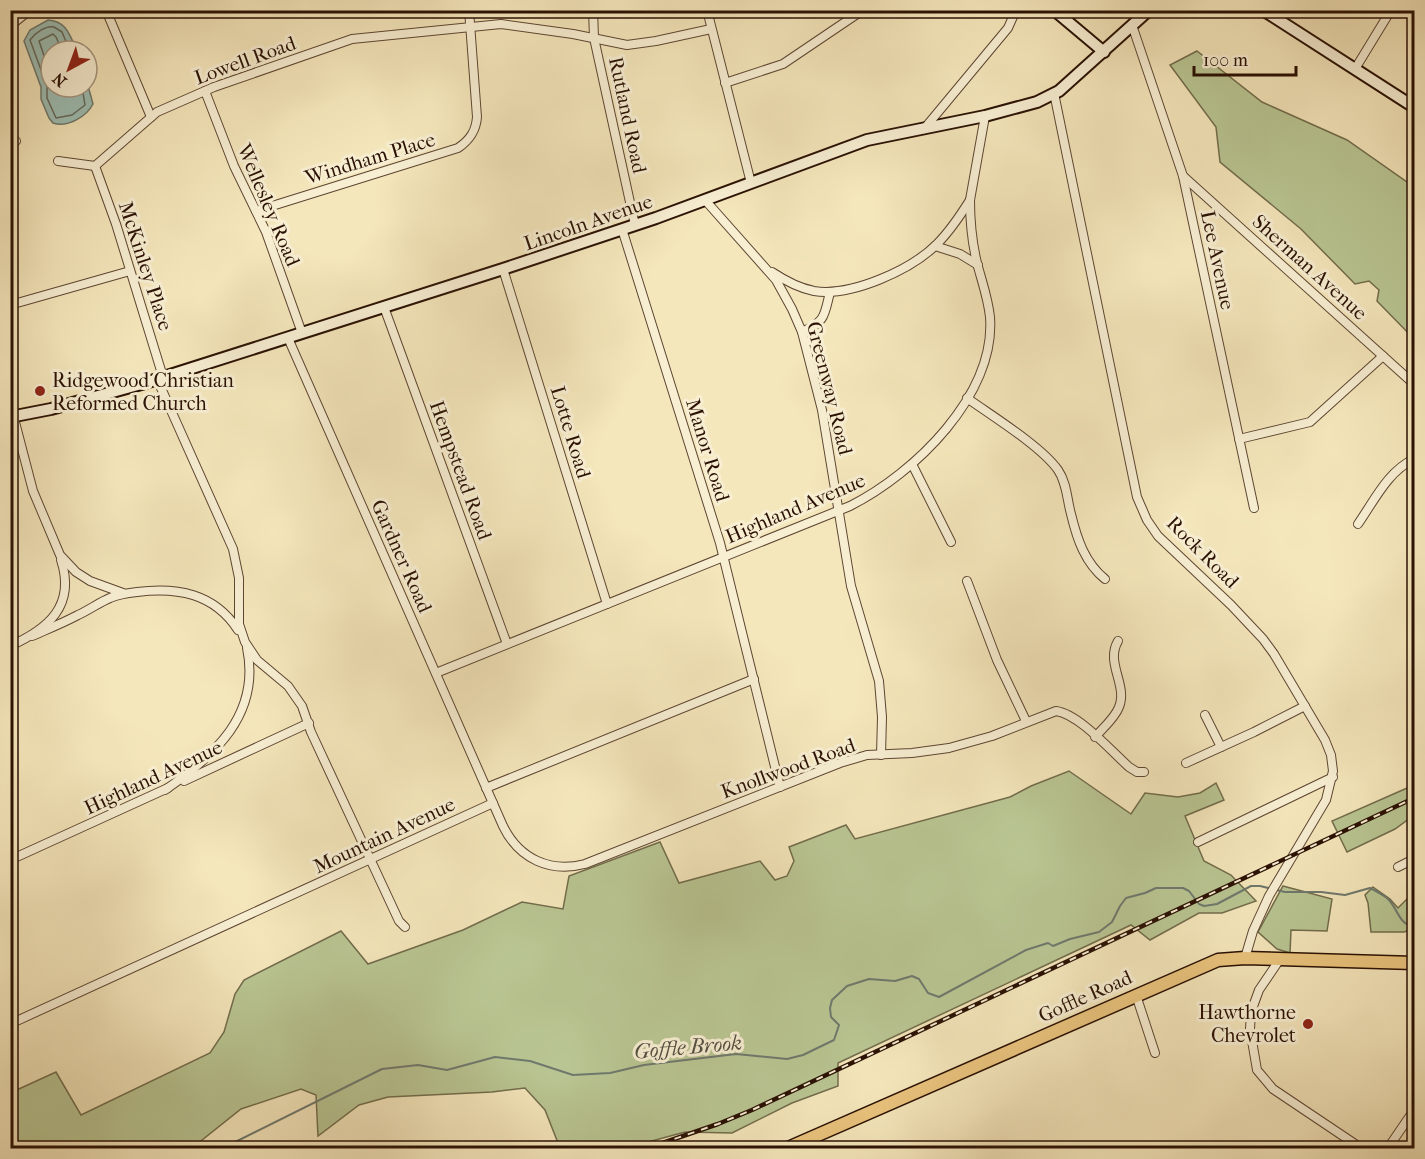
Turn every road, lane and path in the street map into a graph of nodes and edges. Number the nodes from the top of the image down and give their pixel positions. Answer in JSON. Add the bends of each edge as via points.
{"nodes":[{"id":1,"x":30,"y":10,"type":"edge"},
{"id":2,"x":106,"y":10,"type":"edge"},
{"id":3,"x":469,"y":10,"type":"edge"},
{"id":4,"x":593,"y":10,"type":"edge"},
{"id":5,"x":707,"y":10,"type":"edge"},
{"id":6,"x":863,"y":10,"type":"edge"},
{"id":7,"x":1054,"y":10,"type":"edge"},
{"id":8,"x":1149,"y":10,"type":"edge"},
{"id":9,"x":1263,"y":10,"type":"edge"},
{"id":10,"x":1391,"y":10,"type":"edge"},
{"id":11,"x":1014,"y":11,"type":"edge"},
{"id":12,"x":1132,"y":25,"type":"junction"},
{"id":13,"x":10,"y":26,"type":"edge"},
{"id":14,"x":470,"y":26,"type":"junction"},
{"id":15,"x":711,"y":29,"type":"junction"},
{"id":16,"x":594,"y":38,"type":"junction"},
{"id":17,"x":1104,"y":52,"type":"junction"},
{"id":18,"x":1355,"y":69,"type":"junction"},
{"id":19,"x":725,"y":83,"type":"junction"},
{"id":20,"x":205,"y":91,"type":"junction"},
{"id":21,"x":1054,"y":93,"type":"junction"},
{"id":22,"x":1414,"y":107,"type":"edge"},
{"id":23,"x":985,"y":116,"type":"junction"},
{"id":24,"x":151,"y":117,"type":"junction"},
{"id":25,"x":924,"y":129,"type":"junction"},
{"id":26,"x":58,"y":161,"type":"dead end"},
{"id":27,"x":95,"y":166,"type":"junction"},
{"id":28,"x":1183,"y":176,"type":"junction"},
{"id":29,"x":751,"y":183,"type":"junction"},
{"id":30,"x":705,"y":200,"type":"junction"},
{"id":31,"x":970,"y":200,"type":"junction"},
{"id":32,"x":256,"y":211,"type":"junction"},
{"id":33,"x":635,"y":225,"type":"junction"},
{"id":34,"x":622,"y":230,"type":"junction"},
{"id":35,"x":935,"y":246,"type":"junction"},
{"id":36,"x":764,"y":266,"type":"junction"},
{"id":37,"x":978,"y":266,"type":"junction"},
{"id":38,"x":503,"y":269,"type":"junction"},
{"id":39,"x":130,"y":271,"type":"junction"},
{"id":40,"x":830,"y":292,"type":"junction"},
{"id":41,"x":10,"y":305,"type":"edge"},
{"id":42,"x":384,"y":307,"type":"junction"},
{"id":43,"x":802,"y":332,"type":"junction"},
{"id":44,"x":302,"y":333,"type":"junction"},
{"id":45,"x":288,"y":338,"type":"junction"},
{"id":46,"x":1383,"y":356,"type":"junction"},
{"id":47,"x":160,"y":378,"type":"junction"},
{"id":48,"x":1414,"y":384,"type":"edge"},
{"id":49,"x":967,"y":398,"type":"junction"},
{"id":50,"x":10,"y":403,"type":"edge"},
{"id":51,"x":12,"y":417,"type":"edge"},
{"id":52,"x":1239,"y":439,"type":"junction"},
{"id":53,"x":1414,"y":459,"type":"edge"},
{"id":54,"x":912,"y":465,"type":"junction"},
{"id":55,"x":1254,"y":508,"type":"dead end"},
{"id":56,"x":839,"y":510,"type":"junction"},
{"id":57,"x":1358,"y":524,"type":"dead end"},
{"id":58,"x":951,"y":542,"type":"dead end"},
{"id":59,"x":60,"y":555,"type":"junction"},
{"id":60,"x":723,"y":557,"type":"junction"},
{"id":61,"x":1105,"y":579,"type":"dead end"},
{"id":62,"x":967,"y":581,"type":"dead end"},
{"id":63,"x":124,"y":593,"type":"junction"},
{"id":64,"x":607,"y":604,"type":"junction"},
{"id":65,"x":32,"y":636,"type":"junction"},
{"id":66,"x":1118,"y":641,"type":"dead end"},
{"id":67,"x":245,"y":642,"type":"junction"},
{"id":68,"x":507,"y":644,"type":"junction"},
{"id":69,"x":10,"y":646,"type":"edge"},
{"id":70,"x":436,"y":673,"type":"junction"},
{"id":71,"x":754,"y":679,"type":"junction"},
{"id":72,"x":1305,"y":706,"type":"junction"},
{"id":73,"x":1205,"y":715,"type":"dead end"},
{"id":74,"x":1026,"y":722,"type":"junction"},
{"id":75,"x":309,"y":723,"type":"junction"},
{"id":76,"x":1095,"y":737,"type":"junction"},
{"id":77,"x":1221,"y":747,"type":"junction"},
{"id":78,"x":880,"y":755,"type":"junction"},
{"id":79,"x":1186,"y":763,"type":"dead end"},
{"id":80,"x":1144,"y":772,"type":"dead end"},
{"id":81,"x":1333,"y":777,"type":"junction"},
{"id":82,"x":780,"y":787,"type":"junction"},
{"id":83,"x":486,"y":788,"type":"junction"},
{"id":84,"x":165,"y":790,"type":"junction"},
{"id":85,"x":493,"y":803,"type":"junction"},
{"id":86,"x":1198,"y":842,"type":"dead end"},
{"id":87,"x":1414,"y":859,"type":"edge"},
{"id":88,"x":10,"y":860,"type":"edge"},
{"id":89,"x":370,"y":860,"type":"junction"},
{"id":90,"x":1398,"y":867,"type":"dead end"},
{"id":91,"x":405,"y":927,"type":"dead end"},
{"id":92,"x":1245,"y":958,"type":"junction"},
{"id":93,"x":1280,"y":959,"type":"junction"},
{"id":94,"x":1414,"y":963,"type":"edge"},
{"id":95,"x":1136,"y":995,"type":"junction"},
{"id":96,"x":10,"y":1024,"type":"edge"},
{"id":97,"x":1155,"y":1053,"type":"dead end"},
{"id":98,"x":1414,"y":1110,"type":"edge"},
{"id":99,"x":788,"y":1149,"type":"edge"},
{"id":100,"x":1361,"y":1149,"type":"edge"},
{"id":101,"x":1388,"y":1149,"type":"edge"}],
"edges":[{"from":1,"to":13,"type":"street"},
{"from":2,"to":24,"type":"street"},
{"from":3,"to":14,"type":"street"},
{"from":4,"to":16,"type":"street","name":"Rutland Road"},
{"from":5,"to":15,"type":"street"},
{"from":6,"to":19,"type":"street","via":[[783,64]]},
{"from":7,"to":17,"type":"main road"},
{"from":8,"to":12,"type":"main road","name":"Lincoln Avenue"},
{"from":9,"to":18,"type":"main road"},
{"from":10,"to":18,"type":"street"},
{"from":11,"to":25,"type":"street","via":[[1008,28]]},
{"from":12,"to":17,"type":"main road","name":"Lincoln Avenue"},
{"from":12,"to":28,"type":"street","name":"Lee Avenue"},
{"from":14,"to":16,"type":"street","name":"Lowell Road","via":[[501,24]]},
{"from":14,"to":20,"type":"street","name":"Lowell Road","via":[[352,39]]},
{"from":14,"to":32,"type":"street","name":"Windham Place","via":[[477,117],[474,133],[465,143]]},
{"from":15,"to":16,"type":"street","name":"Lowell Road","via":[[627,45]]},
{"from":15,"to":19,"type":"street"},
{"from":16,"to":33,"type":"street","name":"Rutland Road"},
{"from":17,"to":21,"type":"main road","name":"Lincoln Avenue"},
{"from":18,"to":22,"type":"main road"},
{"from":19,"to":29,"type":"street"},
{"from":20,"to":24,"type":"street","name":"Lowell Road"},
{"from":20,"to":32,"type":"street","name":"Wellesley Road"},
{"from":21,"to":23,"type":"main road","name":"Lincoln Avenue","via":[[1037,102]]},
{"from":21,"to":72,"type":"street","name":"Rock Road","via":[[1143,514],[1158,536],[1253,627]]},
{"from":23,"to":25,"type":"main road","name":"Lincoln Avenue"},
{"from":23,"to":31,"type":"street","name":"Highland Avenue"},
{"from":24,"to":27,"type":"street","name":"Lowell Road"},
{"from":25,"to":29,"type":"main road","name":"Lincoln Avenue","via":[[867,141]]},
{"from":26,"to":27,"type":"street"},
{"from":27,"to":39,"type":"street","name":"McKinley Place"},
{"from":28,"to":46,"type":"street","name":"Sherman Avenue"},
{"from":28,"to":52,"type":"street","name":"Lee Avenue"},
{"from":29,"to":30,"type":"main road","name":"Lincoln Avenue"},
{"from":30,"to":33,"type":"main road","name":"Lincoln Avenue"},
{"from":30,"to":36,"type":"street","name":"Greenway Road"},
{"from":31,"to":35,"type":"street"},
{"from":31,"to":37,"type":"street","name":"Highland Avenue"},
{"from":32,"to":44,"type":"street","name":"Wellesley Road"},
{"from":33,"to":34,"type":"main road","name":"Lincoln Avenue"},
{"from":34,"to":38,"type":"main road","name":"Lincoln Avenue"},
{"from":34,"to":60,"type":"street","name":"Manor Road"},
{"from":35,"to":37,"type":"street","via":[[960,254]]},
{"from":35,"to":40,"type":"street","via":[[883,278]]},
{"from":36,"to":40,"type":"street","via":[[798,286]]},
{"from":36,"to":43,"type":"street","name":"Greenway Road","via":[[785,294]]},
{"from":37,"to":49,"type":"street","name":"Highland Avenue","via":[[988,302],[989,338],[979,375]]},
{"from":38,"to":42,"type":"main road","name":"Lincoln Avenue"},
{"from":38,"to":64,"type":"street","name":"Lotte Road"},
{"from":39,"to":41,"type":"street"},
{"from":39,"to":47,"type":"street","name":"McKinley Place"},
{"from":40,"to":43,"type":"street","via":[[824,316],[817,325]]},
{"from":42,"to":44,"type":"main road","name":"Lincoln Avenue"},
{"from":42,"to":68,"type":"street","name":"Hempstead Road"},
{"from":43,"to":56,"type":"street","name":"Greenway Road","via":[[822,410]]},
{"from":44,"to":45,"type":"main road","name":"Lincoln Avenue"},
{"from":45,"to":47,"type":"main road","name":"Lincoln Avenue"},
{"from":45,"to":70,"type":"street","name":"Gardner Road"},
{"from":46,"to":48,"type":"street","name":"Sherman Avenue"},
{"from":46,"to":52,"type":"street","via":[[1310,423]]},
{"from":47,"to":51,"type":"main road","name":"Lincoln Avenue"},
{"from":47,"to":67,"type":"street","name":"McKinley Place","via":[[233,549],[239,578],[238,624]]},
{"from":49,"to":54,"type":"street","name":"Highland Avenue","via":[[947,428]]},
{"from":49,"to":61,"type":"street","via":[[1058,470],[1083,549],[1090,565]]},
{"from":50,"to":51,"type":"street"},
{"from":51,"to":59,"type":"street","via":[[33,491]]},
{"from":52,"to":55,"type":"street","name":"Lee Avenue"},
{"from":53,"to":57,"type":"street","via":[[1391,476]]},
{"from":54,"to":56,"type":"street","name":"Highland Avenue","via":[[876,492]]},
{"from":54,"to":58,"type":"street"},
{"from":56,"to":60,"type":"street","name":"Highland Avenue"},
{"from":56,"to":78,"type":"street","name":"Greenway Road","via":[[851,586],[879,681]]},
{"from":59,"to":63,"type":"street","via":[[90,581]]},
{"from":59,"to":65,"type":"street","via":[[65,578],[63,598],[48,624]]},
{"from":60,"to":64,"type":"street","name":"Highland Avenue"},
{"from":60,"to":71,"type":"street","name":"Manor Road"},
{"from":62,"to":74,"type":"street"},
{"from":63,"to":65,"type":"street"},
{"from":63,"to":67,"type":"street","via":[[160,589],[192,595],[224,612]]},
{"from":64,"to":68,"type":"street","name":"Highland Avenue"},
{"from":65,"to":69,"type":"street"},
{"from":66,"to":76,"type":"street","via":[[1113,658],[1120,706]]},
{"from":67,"to":75,"type":"street","name":"McKinley Place","via":[[257,660],[288,686]]},
{"from":67,"to":84,"type":"street","via":[[249,666],[241,711],[220,745]]},
{"from":68,"to":70,"type":"street","name":"Highland Avenue"},
{"from":70,"to":83,"type":"street","name":"Gardner Road"},
{"from":71,"to":82,"type":"street","name":"Manor Road"},
{"from":71,"to":83,"type":"street"},
{"from":72,"to":77,"type":"street"},
{"from":72,"to":81,"type":"street","name":"Rock Road","via":[[1329,748]]},
{"from":73,"to":77,"type":"street"},
{"from":74,"to":76,"type":"street","name":"Knollwood Road","via":[[1059,711],[1074,718]]},
{"from":74,"to":78,"type":"street","name":"Knollwood Road","via":[[949,748]]},
{"from":75,"to":84,"type":"street","name":"Highland Avenue"},
{"from":75,"to":89,"type":"street","name":"McKinley Place"},
{"from":76,"to":80,"type":"street","name":"Knollwood Road","via":[[1129,767]]},
{"from":77,"to":79,"type":"street"},
{"from":78,"to":82,"type":"street","name":"Knollwood Road","via":[[840,763]]},
{"from":81,"to":86,"type":"street"},
{"from":81,"to":92,"type":"street","name":"Rock Road","via":[[1326,800],[1262,909]]},
{"from":82,"to":85,"type":"street","name":"Knollwood Road","via":[[613,854],[569,867],[541,863],[524,854],[507,836]]},
{"from":83,"to":85,"type":"street"},
{"from":84,"to":88,"type":"street","name":"Highland Avenue"},
{"from":85,"to":89,"type":"street","name":"Mountain Avenue"},
{"from":87,"to":90,"type":"street"},
{"from":89,"to":91,"type":"street","name":"McKinley Place"},
{"from":89,"to":96,"type":"street","name":"Mountain Avenue"},
{"from":92,"to":93,"type":"main road","name":"Goffle Road"},
{"from":92,"to":95,"type":"main road","name":"Goffle Road","via":[[1218,960]]},
{"from":93,"to":94,"type":"main road","name":"Goffle Road"},
{"from":93,"to":100,"type":"street","via":[[1259,990],[1251,1012],[1257,1070],[1273,1089]]},
{"from":95,"to":97,"type":"street"},
{"from":95,"to":99,"type":"main road","name":"Goffle Road"},
{"from":98,"to":101,"type":"street"}]}
